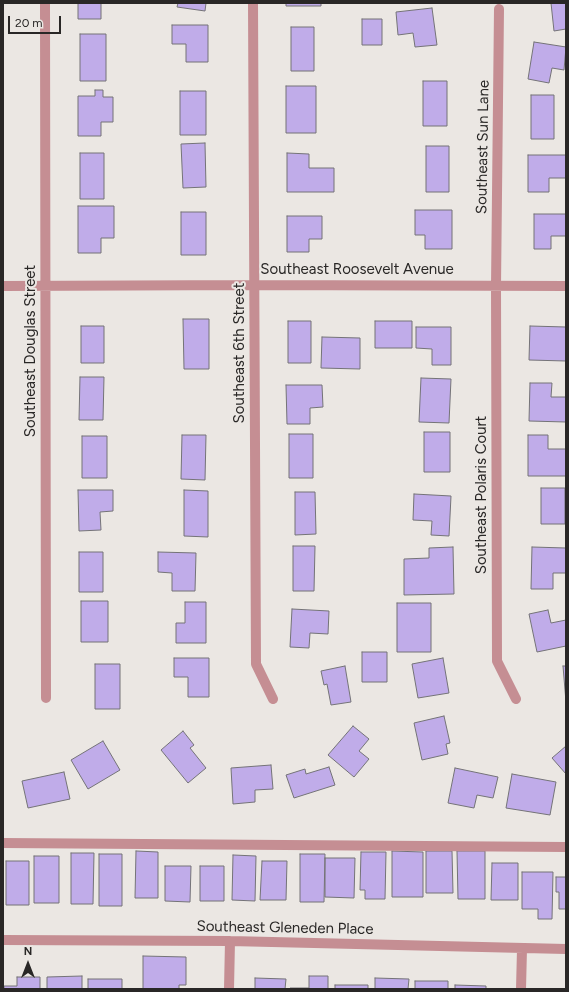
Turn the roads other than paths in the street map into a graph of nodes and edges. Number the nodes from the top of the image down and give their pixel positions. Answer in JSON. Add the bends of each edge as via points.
{"nodes":[{"id":1,"x":45,"y":3,"type":"edge"},
{"id":2,"x":253,"y":3,"type":"edge"},
{"id":3,"x":499,"y":8,"type":"dead end"},
{"id":4,"x":46,"y":285,"type":"junction"},
{"id":5,"x":254,"y":285,"type":"junction"},
{"id":6,"x":3,"y":286,"type":"edge"},
{"id":7,"x":496,"y":286,"type":"junction"},
{"id":8,"x":566,"y":286,"type":"edge"},
{"id":9,"x":46,"y":698,"type":"dead end"},
{"id":10,"x":273,"y":699,"type":"dead end"},
{"id":11,"x":516,"y":699,"type":"dead end"},
{"id":12,"x":3,"y":843,"type":"edge"},
{"id":13,"x":566,"y":847,"type":"edge"},
{"id":14,"x":3,"y":940,"type":"edge"},
{"id":15,"x":230,"y":941,"type":"junction"},
{"id":16,"x":522,"y":949,"type":"junction"},
{"id":17,"x":566,"y":950,"type":"edge"},
{"id":18,"x":229,"y":989,"type":"edge"},
{"id":19,"x":521,"y":989,"type":"edge"}],
"edges":[{"from":1,"to":4,"type":"street","name":"Southeast Douglas Street"},
{"from":2,"to":5,"type":"street","name":"Southeast 6th Street"},
{"from":3,"to":7,"type":"street","name":"Southeast Sun Lane"},
{"from":4,"to":5,"type":"street","name":"Southeast Roosevelt Avenue"},
{"from":4,"to":6,"type":"street","name":"Southeast Roosevelt Avenue"},
{"from":4,"to":9,"type":"street","name":"Southeast Douglas Street"},
{"from":5,"to":7,"type":"street","name":"Southeast Roosevelt Avenue"},
{"from":5,"to":10,"type":"street","name":"Southeast 6th Street","via":[[256,664]]},
{"from":7,"to":8,"type":"street","name":"Southeast Roosevelt Avenue"},
{"from":7,"to":11,"type":"street","name":"Southeast Polaris Court","via":[[498,662]]},
{"from":12,"to":13,"type":"street"},
{"from":14,"to":15,"type":"street","name":"Southeast Gleneden Place"},
{"from":15,"to":16,"type":"street","name":"Southeast Gleneden Place"},
{"from":15,"to":18,"type":"street"},
{"from":16,"to":17,"type":"street","name":"Southeast Gleneden Place"},
{"from":16,"to":19,"type":"street"}]}
